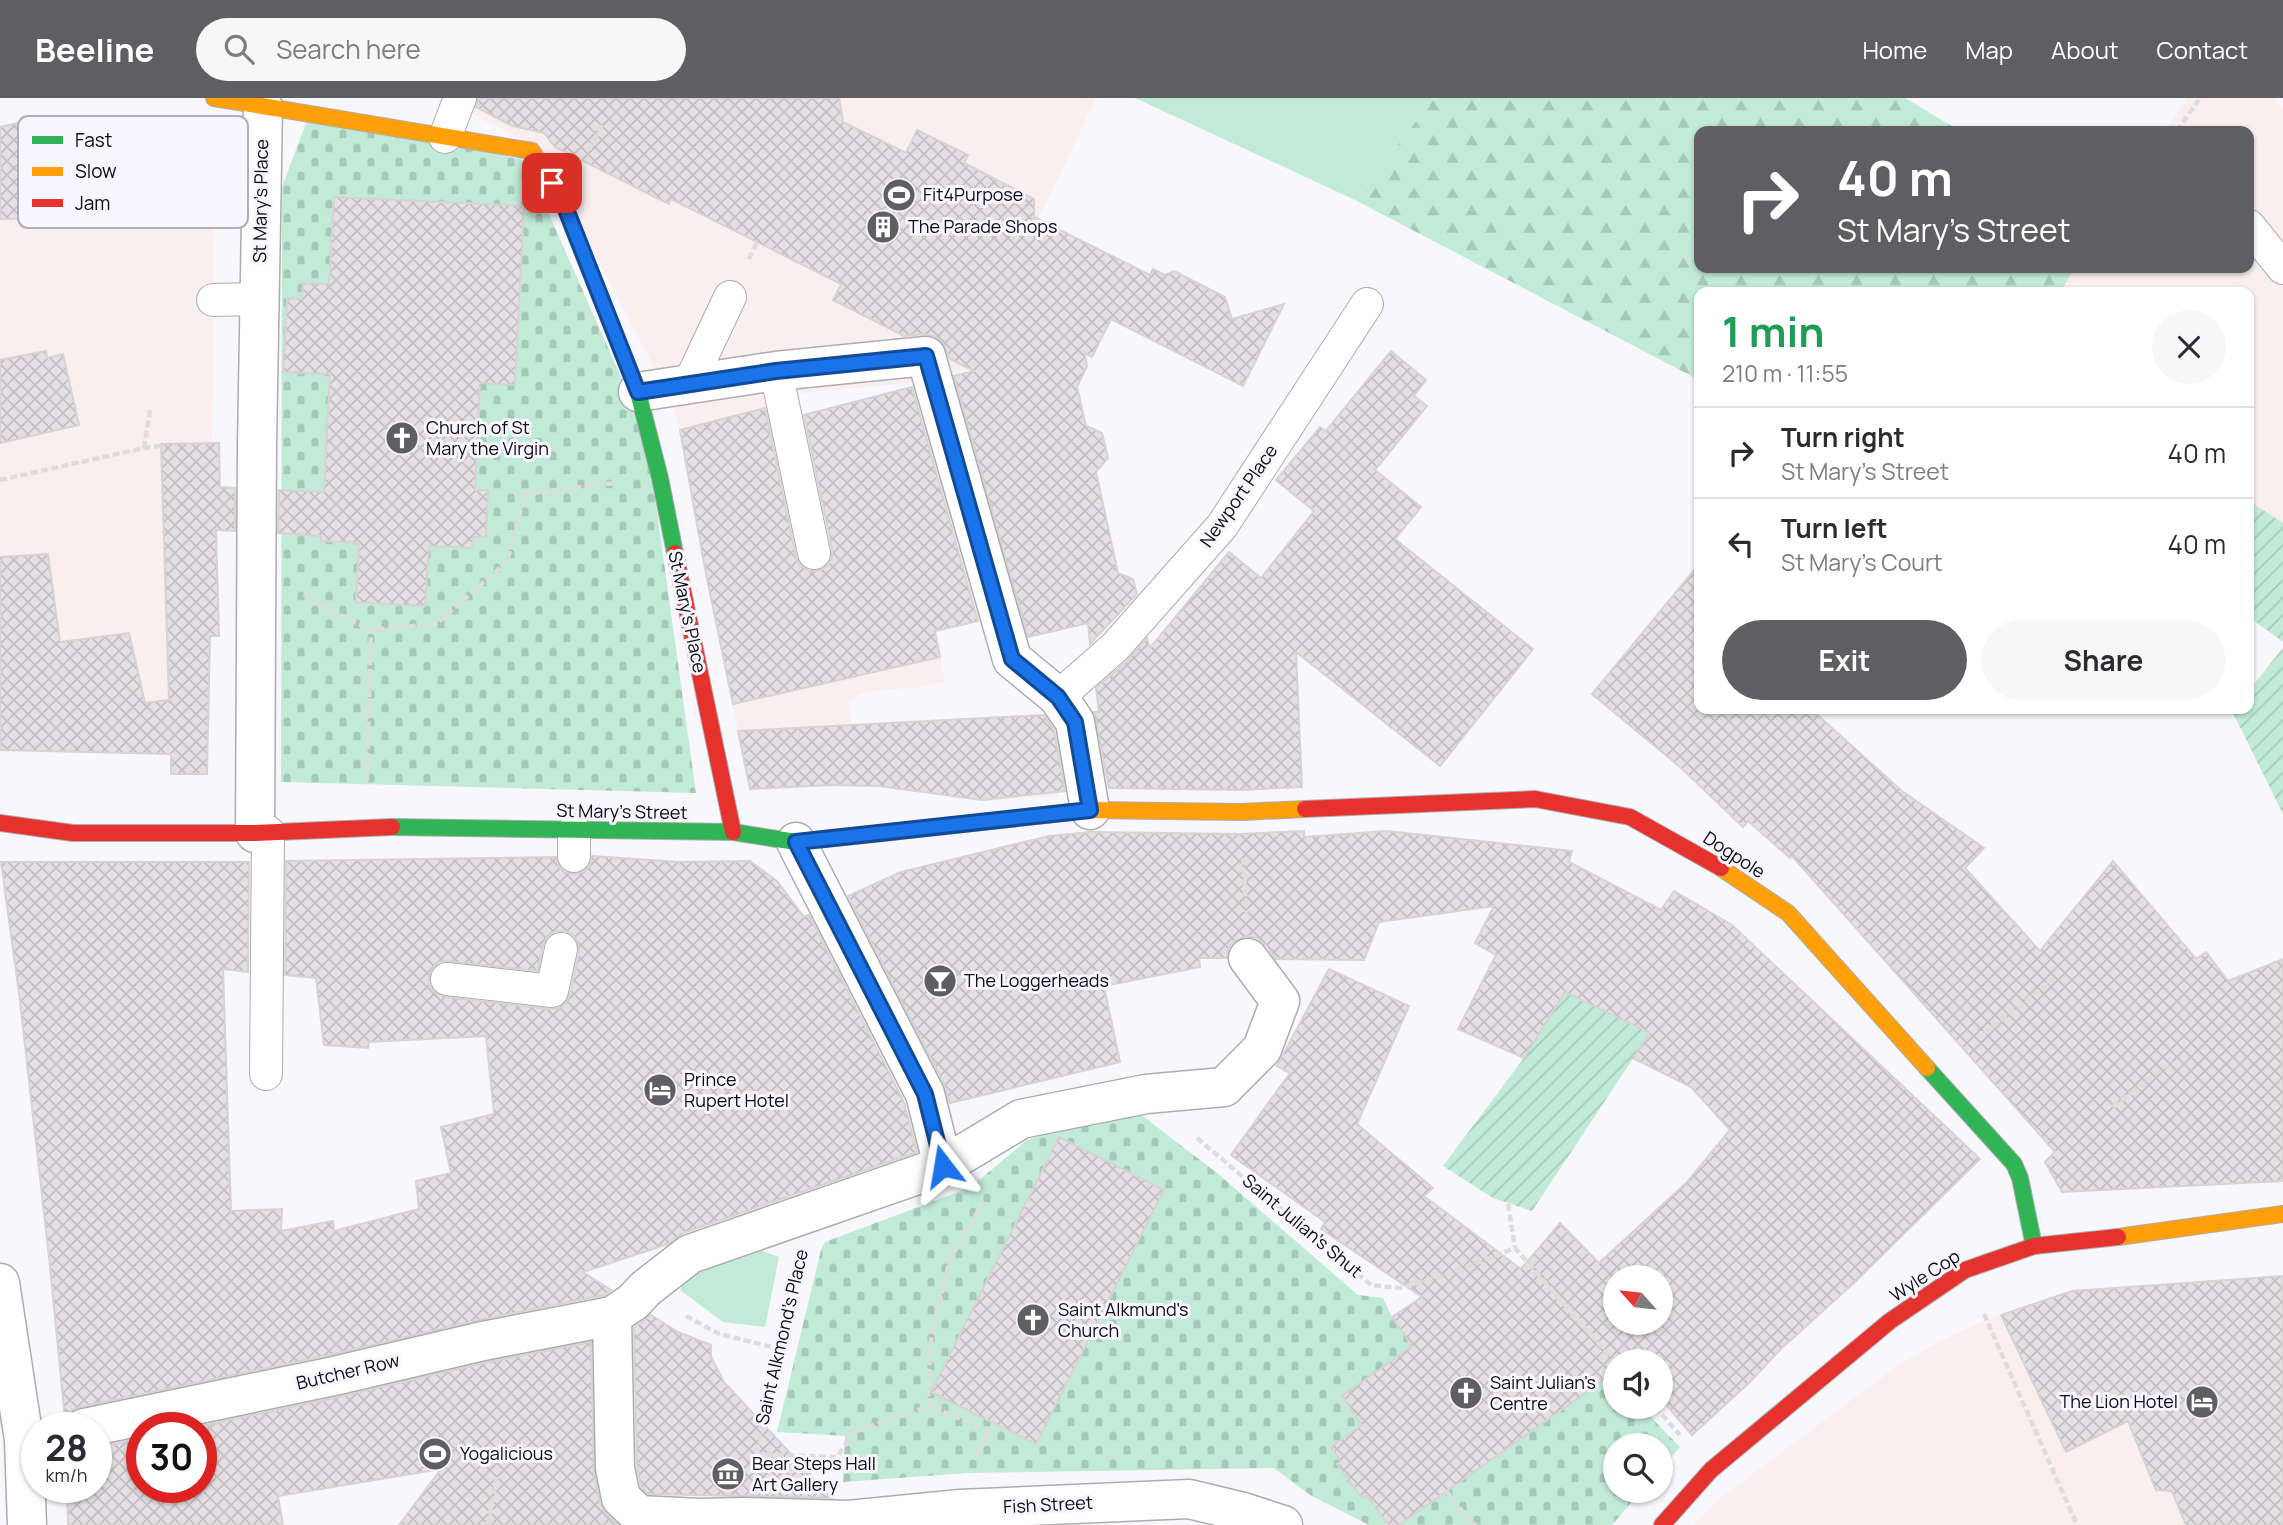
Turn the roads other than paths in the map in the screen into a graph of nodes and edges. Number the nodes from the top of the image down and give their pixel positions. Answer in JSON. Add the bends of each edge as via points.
{"nodes":[{"id":1,"x":214,"y":98,"type":"edge"},
{"id":2,"x":460,"y":98,"type":"edge"},
{"id":3,"x":263,"y":107,"type":"junction"},
{"id":4,"x":445,"y":137,"type":"junction"},
{"id":5,"x":2254,"y":232,"type":"edge"},
{"id":6,"x":2283,"y":268,"type":"edge"},
{"id":7,"x":730,"y":297,"type":"dead end"},
{"id":8,"x":259,"y":299,"type":"junction"},
{"id":9,"x":213,"y":300,"type":"dead end"},
{"id":10,"x":1367,"y":304,"type":"dead end"},
{"id":11,"x":776,"y":371,"type":"junction"},
{"id":12,"x":689,"y":384,"type":"junction"},
{"id":13,"x":638,"y":392,"type":"junction"},
{"id":14,"x":814,"y":553,"type":"dead end"},
{"id":15,"x":1058,"y":697,"type":"junction"},
{"id":16,"x":1090,"y":810,"type":"junction"},
{"id":17,"x":1241,"y":812,"type":"joint"},
{"id":18,"x":0,"y":824,"type":"edge"},
{"id":19,"x":262,"y":832,"type":"junction"},
{"id":20,"x":733,"y":832,"type":"junction"},
{"id":21,"x":796,"y":842,"type":"junction"},
{"id":22,"x":561,"y":950,"type":"dead end"},
{"id":23,"x":1248,"y":958,"type":"road end"},
{"id":24,"x":447,"y":979,"type":"dead end"},
{"id":25,"x":266,"y":1074,"type":"dead end"},
{"id":26,"x":943,"y":1166,"type":"junction"},
{"id":27,"x":2283,"y":1214,"type":"edge"},
{"id":28,"x":2034,"y":1246,"type":"junction"},
{"id":29,"x":0,"y":1283,"type":"edge"},
{"id":30,"x":612,"y":1317,"type":"junction"},
{"id":31,"x":26,"y":1412,"type":"edge"},
{"id":32,"x":112,"y":1422,"type":"edge"},
{"id":33,"x":28,"y":1503,"type":"edge"},
{"id":34,"x":27,"y":1525,"type":"edge"},
{"id":35,"x":1283,"y":1525,"type":"edge"},
{"id":36,"x":1662,"y":1525,"type":"edge"}],
"edges":[{"from":1,"to":3,"type":"street"},
{"from":2,"to":4,"type":"lane"},
{"from":3,"to":4,"type":"street","name":"St Mary's Place"},
{"from":3,"to":8,"type":"street","name":"St Mary's Place"},
{"from":4,"to":13,"type":"street","name":"St Mary's Place","via":[[532,151],[562,199]]},
{"from":5,"to":6,"type":"lane"},
{"from":7,"to":12,"type":"lane"},
{"from":8,"to":9,"type":"lane"},
{"from":8,"to":19,"type":"street","name":"St Mary's Place"},
{"from":10,"to":15,"type":"lane","name":"Newport Place","via":[[1222,526],[1115,647]]},
{"from":11,"to":12,"type":"street"},
{"from":11,"to":14,"type":"lane"},
{"from":11,"to":15,"type":"street","via":[[926,356],[1012,659]]},
{"from":12,"to":13,"type":"street"},
{"from":13,"to":20,"type":"street","name":"St Mary's Place"},
{"from":15,"to":16,"type":"street","via":[[1075,722]]},
{"from":16,"to":17,"type":"street","name":"St Mary's Street"},
{"from":16,"to":21,"type":"street","name":"St Mary's Street"},
{"from":17,"to":28,"type":"street","name":"Dogpole","via":[[1535,799],[1630,817],[1678,842],[1788,913],[2014,1164]]},
{"from":18,"to":19,"type":"street","name":"St Mary's Street","via":[[73,832]]},
{"from":19,"to":20,"type":"street","name":"St Mary's Street","via":[[366,827],[574,843]]},
{"from":19,"to":25,"type":"lane"},
{"from":20,"to":21,"type":"street","name":"St Mary's Street"},
{"from":21,"to":26,"type":"street","via":[[925,1094]]},
{"from":22,"to":24,"type":"lane","via":[[552,991]]},
{"from":23,"to":26,"type":"street","via":[[1280,1001],[1262,1049],[1224,1087],[1146,1094],[1021,1119]]},
{"from":26,"to":30,"type":"street","via":[[690,1254]]},
{"from":27,"to":28,"type":"street","name":"Wyle Cop"},
{"from":28,"to":36,"type":"street","name":"Wyle Cop","via":[[1965,1270],[1890,1321],[1721,1461]]},
{"from":29,"to":31,"type":"street"},
{"from":30,"to":32,"type":"street","name":"Butcher Row"},
{"from":30,"to":35,"type":"street","name":"Fish Street","via":[[615,1468],[621,1498],[639,1515],[849,1520],[960,1509],[1189,1499]]},
{"from":33,"to":34,"type":"street"}]}
